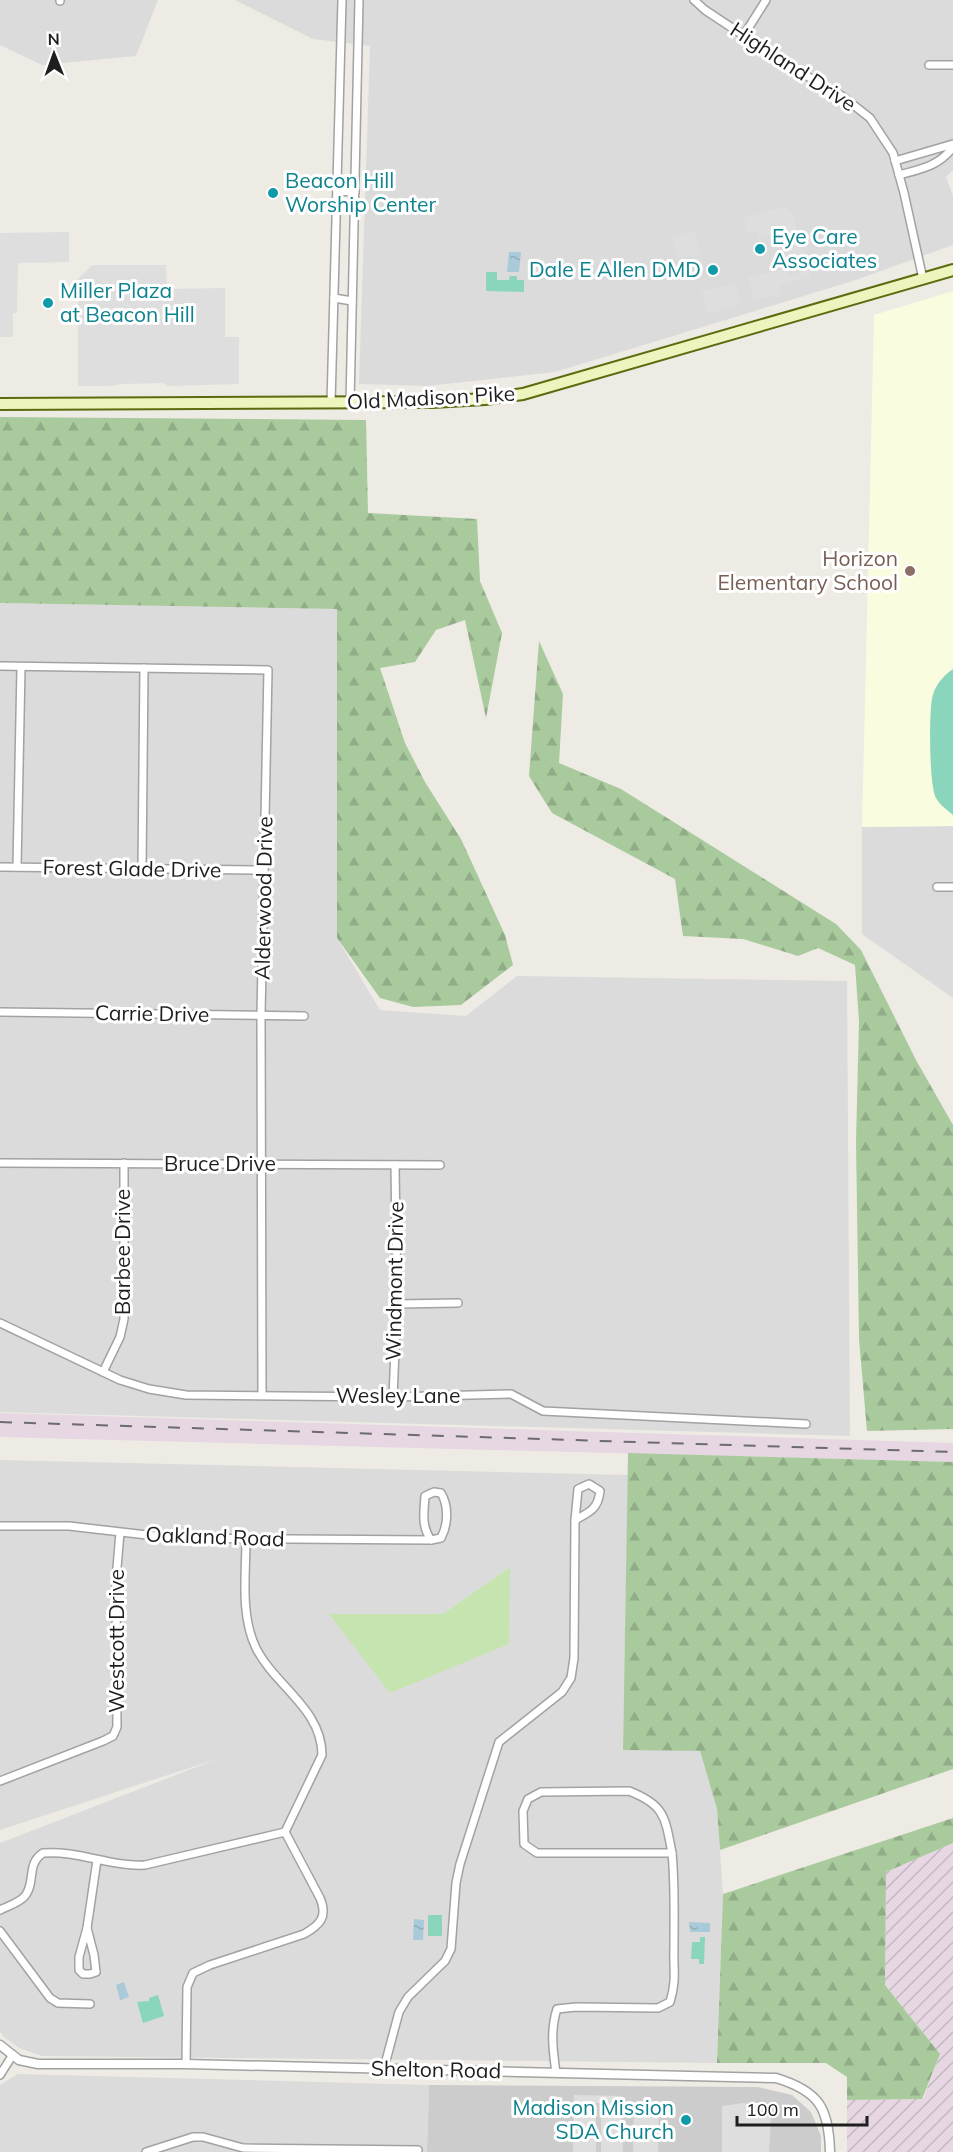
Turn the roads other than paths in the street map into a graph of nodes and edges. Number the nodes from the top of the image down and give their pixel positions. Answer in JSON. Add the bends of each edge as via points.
{"nodes":[{"id":1,"x":342,"y":0,"type":"edge"},
{"id":2,"x":359,"y":0,"type":"edge"},
{"id":3,"x":694,"y":0,"type":"edge"},
{"id":4,"x":766,"y":0,"type":"edge"},
{"id":5,"x":744,"y":35,"type":"junction"},
{"id":6,"x":929,"y":64,"type":"dead end"},
{"id":7,"x":953,"y":65,"type":"edge"},
{"id":8,"x":953,"y":145,"type":"edge"},
{"id":9,"x":895,"y":161,"type":"junction"},
{"id":10,"x":899,"y":175,"type":"junction"},
{"id":11,"x":337,"y":191,"type":"junction"},
{"id":12,"x":355,"y":192,"type":"junction"},
{"id":13,"x":953,"y":270,"type":"edge"},
{"id":14,"x":923,"y":279,"type":"junction"},
{"id":15,"x":334,"y":298,"type":"junction"},
{"id":16,"x":352,"y":301,"type":"junction"},
{"id":17,"x":331,"y":403,"type":"junction"},
{"id":18,"x":350,"y":403,"type":"junction"},
{"id":19,"x":0,"y":404,"type":"edge"},
{"id":20,"x":0,"y":666,"type":"edge"},
{"id":21,"x":21,"y":666,"type":"junction"},
{"id":22,"x":144,"y":668,"type":"junction"},
{"id":23,"x":0,"y":867,"type":"edge"},
{"id":24,"x":17,"y":867,"type":"junction"},
{"id":25,"x":142,"y":869,"type":"junction"},
{"id":26,"x":264,"y":870,"type":"junction"},
{"id":27,"x":938,"y":886,"type":"dead end"},
{"id":28,"x":953,"y":887,"type":"edge"},
{"id":29,"x":0,"y":1012,"type":"edge"},
{"id":30,"x":261,"y":1015,"type":"junction"},
{"id":31,"x":304,"y":1016,"type":"dead end"},
{"id":32,"x":0,"y":1163,"type":"edge"},
{"id":33,"x":124,"y":1163,"type":"junction"},
{"id":34,"x":262,"y":1164,"type":"junction"},
{"id":35,"x":395,"y":1165,"type":"junction"},
{"id":36,"x":440,"y":1165,"type":"dead end"},
{"id":37,"x":396,"y":1304,"type":"junction"},
{"id":38,"x":458,"y":1304,"type":"dead end"},
{"id":39,"x":0,"y":1323,"type":"edge"},
{"id":40,"x":103,"y":1371,"type":"junction"},
{"id":41,"x":262,"y":1395,"type":"junction"},
{"id":42,"x":393,"y":1397,"type":"junction"},
{"id":43,"x":806,"y":1424,"type":"dead end"},
{"id":44,"x":575,"y":1520,"type":"junction"},
{"id":45,"x":0,"y":1526,"type":"edge"},
{"id":46,"x":120,"y":1533,"type":"junction"},
{"id":47,"x":246,"y":1539,"type":"junction"},
{"id":48,"x":431,"y":1540,"type":"junction"},
{"id":49,"x":0,"y":1781,"type":"edge"},
{"id":50,"x":285,"y":1832,"type":"junction"},
{"id":51,"x":672,"y":1853,"type":"junction"},
{"id":52,"x":97,"y":1860,"type":"junction"},
{"id":53,"x":0,"y":1910,"type":"edge"},
{"id":54,"x":87,"y":1928,"type":"junction"},
{"id":55,"x":0,"y":1931,"type":"edge"},
{"id":56,"x":90,"y":2004,"type":"dead end"},
{"id":57,"x":0,"y":2045,"type":"edge"},
{"id":58,"x":12,"y":2056,"type":"junction"},
{"id":59,"x":186,"y":2064,"type":"junction"},
{"id":60,"x":384,"y":2068,"type":"junction"},
{"id":61,"x":556,"y":2073,"type":"junction"},
{"id":62,"x":0,"y":2075,"type":"edge"},
{"id":63,"x":418,"y":2150,"type":"dead end"},
{"id":64,"x":311,"y":2151,"type":"edge"},
{"id":65,"x":146,"y":2152,"type":"edge"},
{"id":66,"x":830,"y":2152,"type":"edge"}],
"edges":[{"from":1,"to":11,"type":"street"},
{"from":2,"to":12,"type":"street"},
{"from":3,"to":5,"type":"street","name":"Highland Drive"},
{"from":4,"to":5,"type":"street"},
{"from":5,"to":9,"type":"street","name":"Highland Drive","via":[[870,118]]},
{"from":6,"to":7,"type":"street"},
{"from":8,"to":9,"type":"street"},
{"from":8,"to":10,"type":"street","via":[[945,158],[931,166]]},
{"from":9,"to":10,"type":"street","name":"Highland Drive"},
{"from":10,"to":14,"type":"street","name":"Highland Drive"},
{"from":11,"to":12,"type":"street"},
{"from":11,"to":15,"type":"street"},
{"from":12,"to":16,"type":"street"},
{"from":13,"to":14,"type":"main road","name":"Old Madison Pike"},
{"from":14,"to":18,"type":"main road","name":"Old Madison Pike","via":[[524,394],[432,402]]},
{"from":15,"to":16,"type":"street"},
{"from":15,"to":17,"type":"street"},
{"from":16,"to":18,"type":"street"},
{"from":17,"to":18,"type":"main road","name":"Old Madison Pike"},
{"from":17,"to":19,"type":"main road","name":"Old Madison Pike"},
{"from":20,"to":21,"type":"street","name":"Alderwood Drive"},
{"from":21,"to":22,"type":"street","name":"Alderwood Drive"},
{"from":21,"to":24,"type":"street"},
{"from":22,"to":25,"type":"street"},
{"from":22,"to":26,"type":"street","name":"Alderwood Drive","via":[[268,670]]},
{"from":23,"to":24,"type":"street","name":"Forest Glade Drive"},
{"from":24,"to":25,"type":"street","name":"Forest Glade Drive"},
{"from":25,"to":26,"type":"street","name":"Forest Glade Drive"},
{"from":26,"to":30,"type":"street","name":"Alderwood Drive"},
{"from":27,"to":28,"type":"street"},
{"from":29,"to":30,"type":"street","name":"Carrie Drive"},
{"from":30,"to":31,"type":"street","name":"Carrie Drive"},
{"from":30,"to":34,"type":"street","name":"Alderwood Drive"},
{"from":32,"to":33,"type":"street","name":"Bruce Drive"},
{"from":33,"to":34,"type":"street","name":"Bruce Drive"},
{"from":33,"to":40,"type":"street","name":"Barbee Drive","via":[[124,1319],[120,1337]]},
{"from":34,"to":35,"type":"street","name":"Bruce Drive"},
{"from":34,"to":41,"type":"street","name":"Alderwood Drive"},
{"from":35,"to":36,"type":"street","name":"Bruce Drive"},
{"from":35,"to":37,"type":"street","name":"Windmont Drive"},
{"from":37,"to":38,"type":"street"},
{"from":37,"to":42,"type":"street","name":"Windmont Drive"},
{"from":39,"to":40,"type":"street","name":"Wesley Lane"},
{"from":40,"to":41,"type":"street","name":"Wesley Lane","via":[[149,1389],[186,1395]]},
{"from":41,"to":42,"type":"street","name":"Wesley Lane"},
{"from":42,"to":43,"type":"street","name":"Wesley Lane","via":[[512,1394],[543,1411]]},
{"from":44,"to":44,"type":"street","via":[[578,1489],[589,1484],[600,1491],[599,1503]]},
{"from":44,"to":60,"type":"street","via":[[571,1678],[562,1692],[499,1742],[460,1864],[451,1949],[445,1961],[403,2004]]},
{"from":45,"to":46,"type":"street","name":"Oakland Road","via":[[69,1526]]},
{"from":46,"to":47,"type":"street","name":"Oakland Road"},
{"from":46,"to":49,"type":"street","name":"Westcott Drive","via":[[116,1579],[117,1727],[103,1741]]},
{"from":47,"to":48,"type":"street","name":"Oakland Road"},
{"from":47,"to":50,"type":"street","via":[[247,1618],[255,1646],[269,1669],[309,1713],[322,1742],[322,1755]]},
{"from":48,"to":48,"type":"street","via":[[424,1527],[424,1514],[426,1496],[434,1492],[445,1499],[446,1530],[441,1538]]},
{"from":50,"to":52,"type":"street","via":[[157,1863],[131,1866]]},
{"from":50,"to":59,"type":"street","via":[[324,1907],[322,1918],[304,1934],[193,1973],[187,1987]]},
{"from":51,"to":51,"type":"street","via":[[537,1853],[524,1844],[523,1811],[528,1799],[541,1792],[629,1791],[657,1807],[666,1822]]},
{"from":51,"to":61,"type":"street","via":[[675,1985],[670,2001],[658,2008],[557,2009],[552,2023]]},
{"from":52,"to":53,"type":"street","via":[[43,1853],[34,1862],[25,1896]]},
{"from":52,"to":54,"type":"street"},
{"from":54,"to":54,"type":"street","via":[[79,1957],[83,1974],[96,1971]]},
{"from":55,"to":56,"type":"street","via":[[50,1998],[58,2003]]},
{"from":57,"to":58,"type":"street","name":"Shelton Road"},
{"from":58,"to":59,"type":"street","name":"Shelton Road","via":[[38,2064]]},
{"from":58,"to":62,"type":"street"},
{"from":59,"to":60,"type":"street","name":"Shelton Road"},
{"from":60,"to":61,"type":"street","name":"Shelton Road"},
{"from":61,"to":66,"type":"street","name":"Shelton Road","via":[[776,2078],[797,2085],[815,2098],[829,2131]]},
{"from":63,"to":64,"type":"street"},
{"from":64,"to":65,"type":"street","via":[[243,2148],[193,2137]]}]}
